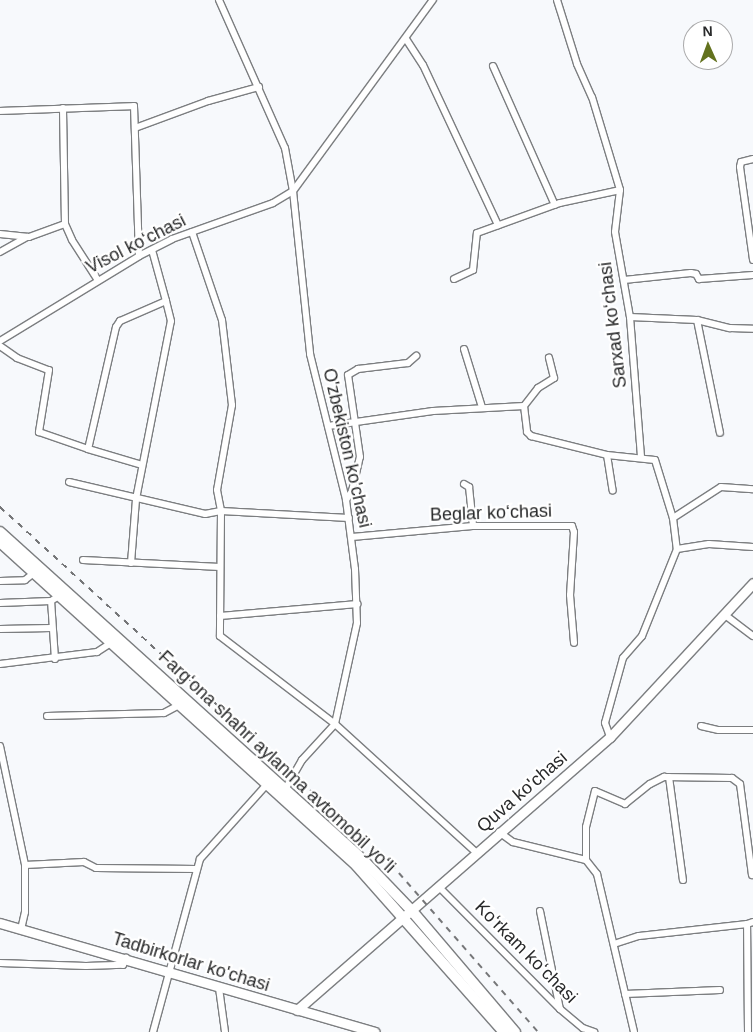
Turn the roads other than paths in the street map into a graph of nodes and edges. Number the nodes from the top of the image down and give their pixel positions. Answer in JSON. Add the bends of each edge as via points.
{"nodes":[{"id":1,"x":219,"y":0,"type":"edge"},
{"id":2,"x":433,"y":0,"type":"edge"},
{"id":3,"x":557,"y":0,"type":"edge"},
{"id":4,"x":406,"y":39,"type":"junction"},
{"id":5,"x":493,"y":66,"type":"dead end"},
{"id":6,"x":259,"y":87,"type":"junction"},
{"id":7,"x":63,"y":108,"type":"junction"},
{"id":8,"x":0,"y":111,"type":"edge"},
{"id":9,"x":135,"y":128,"type":"junction"},
{"id":10,"x":753,"y":159,"type":"edge"},
{"id":11,"x":620,"y":190,"type":"junction"},
{"id":12,"x":293,"y":191,"type":"junction"},
{"id":13,"x":555,"y":205,"type":"junction"},
{"id":14,"x":65,"y":224,"type":"junction"},
{"id":15,"x":498,"y":225,"type":"junction"},
{"id":16,"x":192,"y":232,"type":"junction"},
{"id":17,"x":0,"y":234,"type":"edge"},
{"id":18,"x":28,"y":236,"type":"junction"},
{"id":19,"x":152,"y":250,"type":"junction"},
{"id":20,"x":0,"y":252,"type":"edge"},
{"id":21,"x":139,"y":256,"type":"junction"},
{"id":22,"x":753,"y":260,"type":"edge"},
{"id":23,"x":753,"y":275,"type":"edge"},
{"id":24,"x":97,"y":279,"type":"junction"},
{"id":25,"x":454,"y":279,"type":"dead end"},
{"id":26,"x":624,"y":280,"type":"junction"},
{"id":27,"x":166,"y":301,"type":"junction"},
{"id":28,"x":630,"y":317,"type":"junction"},
{"id":29,"x":697,"y":320,"type":"junction"},
{"id":30,"x":753,"y":330,"type":"edge"},
{"id":31,"x":0,"y":341,"type":"edge"},
{"id":32,"x":0,"y":346,"type":"edge"},
{"id":33,"x":464,"y":349,"type":"dead end"},
{"id":34,"x":416,"y":356,"type":"dead end"},
{"id":35,"x":549,"y":358,"type":"dead end"},
{"id":36,"x":524,"y":406,"type":"junction"},
{"id":37,"x":482,"y":407,"type":"junction"},
{"id":38,"x":354,"y":422,"type":"junction"},
{"id":39,"x":328,"y":426,"type":"junction"},
{"id":40,"x":720,"y":433,"type":"dead end"},
{"id":41,"x":88,"y":449,"type":"junction"},
{"id":42,"x":607,"y":455,"type":"junction"},
{"id":43,"x":641,"y":458,"type":"junction"},
{"id":44,"x":142,"y":465,"type":"junction"},
{"id":45,"x":69,"y":482,"type":"dead end"},
{"id":46,"x":464,"y":484,"type":"dead end"},
{"id":47,"x":753,"y":489,"type":"edge"},
{"id":48,"x":612,"y":491,"type":"dead end"},
{"id":49,"x":136,"y":499,"type":"junction"},
{"id":50,"x":346,"y":500,"type":"junction"},
{"id":51,"x":221,"y":511,"type":"junction"},
{"id":52,"x":349,"y":518,"type":"junction"},
{"id":53,"x":673,"y":518,"type":"junction"},
{"id":54,"x":473,"y":526,"type":"junction"},
{"id":55,"x":0,"y":535,"type":"edge"},
{"id":56,"x":352,"y":536,"type":"junction"},
{"id":57,"x":753,"y":547,"type":"edge"},
{"id":58,"x":677,"y":549,"type":"junction"},
{"id":59,"x":83,"y":560,"type":"dead end"},
{"id":60,"x":131,"y":563,"type":"junction"},
{"id":61,"x":220,"y":567,"type":"junction"},
{"id":62,"x":34,"y":572,"type":"junction"},
{"id":63,"x":0,"y":581,"type":"edge"},
{"id":64,"x":753,"y":583,"type":"edge"},
{"id":65,"x":55,"y":599,"type":"junction"},
{"id":66,"x":0,"y":603,"type":"edge"},
{"id":67,"x":357,"y":604,"type":"junction"},
{"id":68,"x":725,"y":615,"type":"junction"},
{"id":69,"x":220,"y":616,"type":"junction"},
{"id":70,"x":51,"y":628,"type":"junction"},
{"id":71,"x":0,"y":629,"type":"edge"},
{"id":72,"x":753,"y":636,"type":"edge"},
{"id":73,"x":111,"y":643,"type":"junction"},
{"id":74,"x":574,"y":644,"type":"dead end"},
{"id":75,"x":55,"y":659,"type":"junction"},
{"id":76,"x":0,"y":664,"type":"edge"},
{"id":77,"x":179,"y":705,"type":"junction"},
{"id":78,"x":47,"y":716,"type":"dead end"},
{"id":79,"x":335,"y":724,"type":"junction"},
{"id":80,"x":701,"y":726,"type":"dead end"},
{"id":81,"x":753,"y":730,"type":"edge"},
{"id":82,"x":610,"y":737,"type":"junction"},
{"id":83,"x":0,"y":746,"type":"edge"},
{"id":84,"x":669,"y":777,"type":"junction"},
{"id":85,"x":270,"y":781,"type":"junction"},
{"id":86,"x":285,"y":789,"type":"junction"},
{"id":87,"x":499,"y":832,"type":"junction"},
{"id":88,"x":477,"y":854,"type":"junction"},
{"id":89,"x":586,"y":860,"type":"junction"},
{"id":90,"x":25,"y":865,"type":"junction"},
{"id":91,"x":197,"y":869,"type":"junction"},
{"id":92,"x":752,"y":875,"type":"edge"},
{"id":93,"x":683,"y":880,"type":"dead end"},
{"id":94,"x":439,"y":888,"type":"junction"},
{"id":95,"x":540,"y":911,"type":"dead end"},
{"id":96,"x":409,"y":914,"type":"junction"},
{"id":97,"x":0,"y":923,"type":"edge"},
{"id":98,"x":750,"y":923,"type":"edge"},
{"id":99,"x":21,"y":929,"type":"junction"},
{"id":100,"x":614,"y":944,"type":"junction"},
{"id":101,"x":126,"y":958,"type":"junction"},
{"id":102,"x":0,"y":962,"type":"edge"},
{"id":103,"x":169,"y":971,"type":"junction"},
{"id":104,"x":219,"y":988,"type":"junction"},
{"id":105,"x":720,"y":990,"type":"dead end"},
{"id":106,"x":625,"y":994,"type":"junction"},
{"id":107,"x":560,"y":1009,"type":"junction"},
{"id":108,"x":297,"y":1010,"type":"junction"},
{"id":109,"x":153,"y":1032,"type":"edge"},
{"id":110,"x":225,"y":1032,"type":"edge"},
{"id":111,"x":374,"y":1032,"type":"edge"},
{"id":112,"x":504,"y":1032,"type":"edge"},
{"id":113,"x":515,"y":1032,"type":"edge"},
{"id":114,"x":594,"y":1032,"type":"edge"},
{"id":115,"x":634,"y":1032,"type":"edge"},
{"id":116,"x":748,"y":1032,"type":"edge"}],
"edges":[{"from":1,"to":6,"type":"street","name":"O'zbekiston ko'chasi"},
{"from":2,"to":4,"type":"street"},
{"from":3,"to":11,"type":"street","via":[[577,64],[592,97]]},
{"from":4,"to":12,"type":"street"},
{"from":4,"to":15,"type":"street","via":[[422,65]]},
{"from":5,"to":13,"type":"street"},
{"from":6,"to":9,"type":"street","via":[[208,101]]},
{"from":6,"to":12,"type":"street","name":"O'zbekiston ko'chasi","via":[[285,148]]},
{"from":7,"to":8,"type":"street"},
{"from":7,"to":9,"type":"street","via":[[134,106]]},
{"from":7,"to":14,"type":"street"},
{"from":9,"to":21,"type":"street"},
{"from":10,"to":22,"type":"street","via":[[741,162],[740,167]]},
{"from":11,"to":13,"type":"street"},
{"from":11,"to":26,"type":"street","name":"Sarxad koʻchasi","via":[[615,232]]},
{"from":12,"to":16,"type":"street","name":"Visol koʻchasi","via":[[273,203]]},
{"from":12,"to":39,"type":"street","name":"O'zbekiston ko'chasi","via":[[308,342]]},
{"from":13,"to":15,"type":"street"},
{"from":14,"to":18,"type":"street"},
{"from":14,"to":24,"type":"street"},
{"from":15,"to":25,"type":"street","via":[[476,235],[472,270]]},
{"from":16,"to":19,"type":"street","name":"Visol koʻchasi"},
{"from":16,"to":51,"type":"street","via":[[222,320],[231,392],[232,413],[217,490]]},
{"from":17,"to":18,"type":"street"},
{"from":18,"to":20,"type":"street"},
{"from":19,"to":21,"type":"street","name":"Visol koʻchasi"},
{"from":19,"to":27,"type":"street"},
{"from":21,"to":24,"type":"street","name":"Visol koʻchasi"},
{"from":23,"to":26,"type":"street","via":[[699,279],[691,273]]},
{"from":24,"to":31,"type":"street","name":"Visol koʻchasi"},
{"from":26,"to":28,"type":"street","name":"Sarxad koʻchasi"},
{"from":27,"to":41,"type":"street","via":[[120,321],[116,327]]},
{"from":27,"to":44,"type":"street","via":[[171,321]]},
{"from":28,"to":29,"type":"street"},
{"from":28,"to":43,"type":"street","name":"Sarxad koʻchasi"},
{"from":29,"to":30,"type":"street"},
{"from":29,"to":40,"type":"street"},
{"from":32,"to":41,"type":"street","via":[[17,358],[49,370],[39,432]]},
{"from":33,"to":37,"type":"street"},
{"from":34,"to":38,"type":"street","via":[[408,363],[350,373]]},
{"from":35,"to":36,"type":"street","via":[[554,378],[538,388]]},
{"from":36,"to":37,"type":"street"},
{"from":36,"to":42,"type":"street","via":[[529,435]]},
{"from":37,"to":38,"type":"street"},
{"from":38,"to":39,"type":"street"},
{"from":38,"to":50,"type":"street","via":[[360,457],[352,491]]},
{"from":39,"to":50,"type":"street","name":"O'zbekiston ko'chasi"},
{"from":41,"to":44,"type":"street"},
{"from":42,"to":43,"type":"street"},
{"from":42,"to":48,"type":"street"},
{"from":43,"to":53,"type":"street","via":[[656,462],[661,488]]},
{"from":44,"to":49,"type":"street"},
{"from":45,"to":49,"type":"street"},
{"from":46,"to":54,"type":"street","via":[[469,488]]},
{"from":47,"to":53,"type":"street","via":[[721,488]]},
{"from":49,"to":51,"type":"street","via":[[205,514]]},
{"from":49,"to":60,"type":"street"},
{"from":50,"to":52,"type":"street","name":"O'zbekiston ko'chasi"},
{"from":51,"to":52,"type":"street"},
{"from":51,"to":61,"type":"street"},
{"from":52,"to":56,"type":"street","name":"O'zbekiston ko'chasi"},
{"from":53,"to":58,"type":"street"},
{"from":54,"to":56,"type":"street","name":"Beglar koʻchasi"},
{"from":54,"to":74,"type":"street","name":"Beglar koʻchasi","via":[[573,527],[570,595]]},
{"from":55,"to":62,"type":"highway","name":"Fargʻona shahri aylanma avtomobil yoʻli"},
{"from":55,"to":85,"type":"highway","name":"Fargʻona shahri aylanma avtomobil yoʻli"},
{"from":56,"to":67,"type":"street","name":"O'zbekiston ko'chasi"},
{"from":57,"to":58,"type":"street","via":[[709,544]]},
{"from":58,"to":82,"type":"street","via":[[650,619],[621,664],[605,723]]},
{"from":59,"to":60,"type":"street"},
{"from":60,"to":61,"type":"street"},
{"from":61,"to":69,"type":"street"},
{"from":62,"to":63,"type":"street","via":[[25,580]]},
{"from":62,"to":65,"type":"highway","name":"Fargʻona shahri aylanma avtomobil yoʻli"},
{"from":64,"to":68,"type":"main road","name":"Quva ko'chasi"},
{"from":65,"to":66,"type":"street"},
{"from":65,"to":70,"type":"street"},
{"from":65,"to":73,"type":"highway","name":"Fargʻona shahri aylanma avtomobil yoʻli"},
{"from":67,"to":69,"type":"street"},
{"from":67,"to":79,"type":"street","name":"O'zbekiston ko'chasi","via":[[357,624]]},
{"from":68,"to":72,"type":"street"},
{"from":68,"to":82,"type":"main road","name":"Quva ko'chasi"},
{"from":69,"to":79,"type":"street","via":[[220,636]]},
{"from":70,"to":71,"type":"street"},
{"from":70,"to":75,"type":"street"},
{"from":73,"to":75,"type":"street","via":[[98,652]]},
{"from":73,"to":77,"type":"highway","name":"Fargʻona shahri aylanma avtomobil yoʻli"},
{"from":75,"to":76,"type":"street"},
{"from":77,"to":78,"type":"street","via":[[164,713]]},
{"from":77,"to":85,"type":"highway","name":"Fargʻona shahri aylanma avtomobil yoʻli"},
{"from":79,"to":86,"type":"street","via":[[302,760]]},
{"from":79,"to":88,"type":"street"},
{"from":80,"to":81,"type":"street","via":[[719,730]]},
{"from":82,"to":87,"type":"main road","name":"Quva ko'chasi"},
{"from":83,"to":90,"type":"street"},
{"from":84,"to":89,"type":"street","via":[[650,784],[625,804],[595,791],[586,827]]},
{"from":84,"to":92,"type":"street","via":[[698,775],[738,781]]},
{"from":84,"to":93,"type":"street"},
{"from":85,"to":86,"type":"highway","name":"Fargʻona shahri aylanma avtomobil yoʻli"},
{"from":85,"to":91,"type":"street","via":[[201,857]]},
{"from":85,"to":96,"type":"highway","name":"Fargʻona shahri aylanma avtomobil yoʻli"},
{"from":86,"to":96,"type":"highway","name":"Fargʻona shahri aylanma avtomobil yoʻli"},
{"from":87,"to":88,"type":"main road","name":"Quva ko'chasi"},
{"from":87,"to":89,"type":"street","via":[[513,842]]},
{"from":88,"to":94,"type":"main road","name":"Quva ko'chasi"},
{"from":89,"to":100,"type":"street","via":[[598,874]]},
{"from":90,"to":91,"type":"street","via":[[84,862],[96,868]]},
{"from":90,"to":99,"type":"street","via":[[25,912]]},
{"from":91,"to":103,"type":"street"},
{"from":94,"to":96,"type":"main road","name":"Quva ko'chasi"},
{"from":94,"to":107,"type":"street","name":"Koʻrkam koʻchasi"},
{"from":95,"to":107,"type":"street"},
{"from":96,"to":108,"type":"main road","name":"Quva ko'chasi"},
{"from":96,"to":112,"type":"highway","name":"Fargʻona shahri aylanma avtomobil yoʻli"},
{"from":96,"to":113,"type":"highway","name":"Fargʻona shahri aylanma avtomobil yoʻli"},
{"from":97,"to":99,"type":"main road","name":"Tadbirkorlar ko'chasi"},
{"from":98,"to":100,"type":"street","via":[[639,936]]},
{"from":98,"to":116,"type":"street"},
{"from":99,"to":101,"type":"main road","name":"Tadbirkorlar ko'chasi"},
{"from":100,"to":106,"type":"street"},
{"from":101,"to":102,"type":"street","via":[[123,965]]},
{"from":101,"to":103,"type":"main road","name":"Tadbirkorlar ko'chasi"},
{"from":103,"to":104,"type":"main road","name":"Tadbirkorlar ko'chasi"},
{"from":103,"to":109,"type":"street"},
{"from":104,"to":108,"type":"main road","name":"Tadbirkorlar ko'chasi"},
{"from":104,"to":110,"type":"street"},
{"from":105,"to":106,"type":"street"},
{"from":106,"to":115,"type":"street"},
{"from":107,"to":114,"type":"street","name":"Koʻrkam koʻchasi","via":[[583,1028]]},
{"from":108,"to":111,"type":"main road","name":"Tadbirkorlar ko'chasi"}]}
